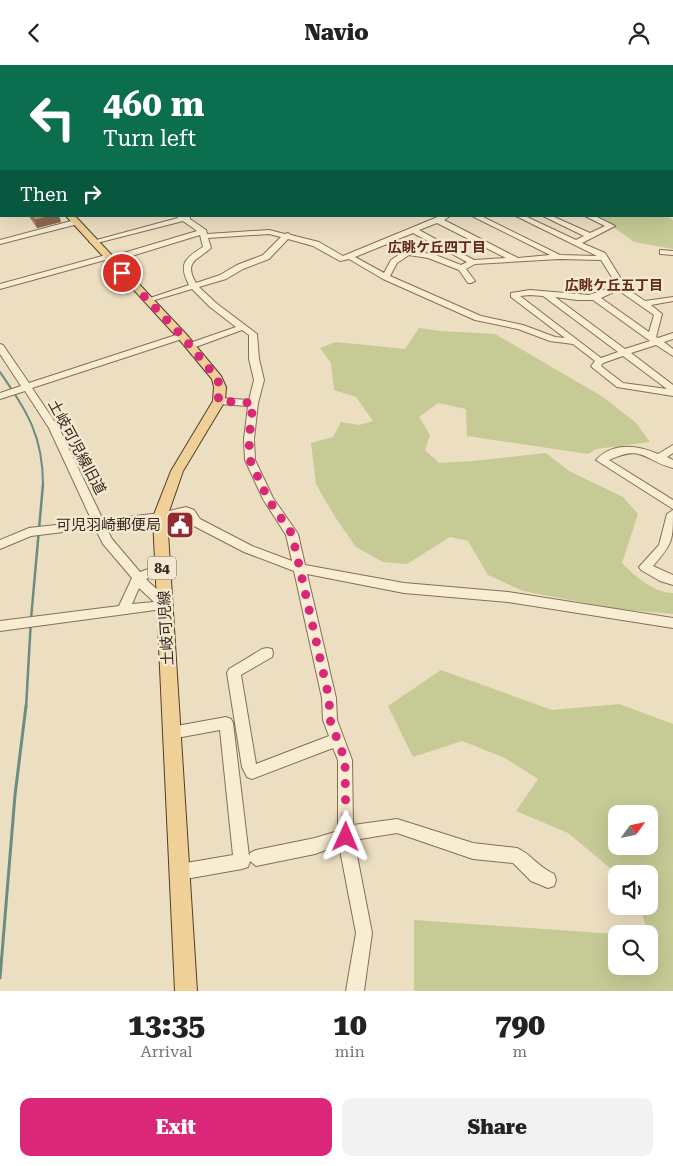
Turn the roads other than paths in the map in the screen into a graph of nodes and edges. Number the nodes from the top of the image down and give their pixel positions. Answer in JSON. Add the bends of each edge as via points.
{"nodes":[{"id":1,"x":181,"y":217,"type":"edge"},
{"id":2,"x":445,"y":217,"type":"edge"},
{"id":3,"x":477,"y":217,"type":"edge"},
{"id":4,"x":520,"y":217,"type":"edge"},
{"id":5,"x":548,"y":217,"type":"edge"},
{"id":6,"x":590,"y":217,"type":"edge"},
{"id":7,"x":72,"y":219,"type":"edge"},
{"id":8,"x":438,"y":220,"type":"junction"},
{"id":9,"x":413,"y":230,"type":"junction"},
{"id":10,"x":204,"y":234,"type":"junction"},
{"id":11,"x":288,"y":235,"type":"junction"},
{"id":12,"x":590,"y":236,"type":"junction"},
{"id":13,"x":388,"y":241,"type":"junction"},
{"id":14,"x":0,"y":242,"type":"edge"},
{"id":15,"x":94,"y":242,"type":"junction"},
{"id":16,"x":576,"y":243,"type":"junction"},
{"id":17,"x":662,"y":252,"type":"dead end"},
{"id":18,"x":409,"y":253,"type":"junction"},
{"id":19,"x":673,"y":253,"type":"edge"},
{"id":20,"x":350,"y":257,"type":"junction"},
{"id":21,"x":559,"y":257,"type":"junction"},
{"id":22,"x":604,"y":258,"type":"junction"},
{"id":23,"x":108,"y":259,"type":"junction"},
{"id":24,"x":518,"y":261,"type":"junction"},
{"id":25,"x":473,"y":262,"type":"junction"},
{"id":26,"x":462,"y":268,"type":"junction"},
{"id":27,"x":386,"y":277,"type":"junction"},
{"id":28,"x":471,"y":281,"type":"dead end"},
{"id":29,"x":194,"y":286,"type":"junction"},
{"id":30,"x":0,"y":287,"type":"edge"},
{"id":31,"x":619,"y":287,"type":"junction"},
{"id":32,"x":546,"y":294,"type":"junction"},
{"id":33,"x":595,"y":297,"type":"junction"},
{"id":34,"x":673,"y":299,"type":"edge"},
{"id":35,"x":148,"y":300,"type":"junction"},
{"id":36,"x":643,"y":304,"type":"junction"},
{"id":37,"x":243,"y":327,"type":"junction"},
{"id":38,"x":673,"y":336,"type":"edge"},
{"id":39,"x":654,"y":339,"type":"junction"},
{"id":40,"x":186,"y":341,"type":"junction"},
{"id":41,"x":572,"y":342,"type":"junction"},
{"id":42,"x":0,"y":347,"type":"edge"},
{"id":43,"x":625,"y":353,"type":"junction"},
{"id":44,"x":673,"y":353,"type":"edge"},
{"id":45,"x":600,"y":361,"type":"junction"},
{"id":46,"x":673,"y":391,"type":"edge"},
{"id":47,"x":13,"y":392,"type":"edge"},
{"id":48,"x":218,"y":401,"type":"junction"},
{"id":49,"x":253,"y":403,"type":"junction"},
{"id":50,"x":673,"y":448,"type":"edge"},
{"id":51,"x":658,"y":458,"type":"junction"},
{"id":52,"x":673,"y":465,"type":"edge"},
{"id":53,"x":673,"y":505,"type":"edge"},
{"id":54,"x":673,"y":514,"type":"edge"},
{"id":55,"x":160,"y":517,"type":"junction"},
{"id":56,"x":99,"y":523,"type":"junction"},
{"id":57,"x":0,"y":545,"type":"edge"},
{"id":58,"x":669,"y":546,"type":"edge"},
{"id":59,"x":162,"y":565,"type":"junction"},
{"id":60,"x":299,"y":567,"type":"junction"},
{"id":61,"x":138,"y":577,"type":"junction"},
{"id":62,"x":673,"y":580,"type":"edge"},
{"id":63,"x":166,"y":605,"type":"junction"},
{"id":64,"x":124,"y":609,"type":"junction"},
{"id":65,"x":673,"y":623,"type":"edge"},
{"id":66,"x":0,"y":626,"type":"edge"},
{"id":67,"x":267,"y":653,"type":"dead end"},
{"id":68,"x":171,"y":733,"type":"junction"},
{"id":69,"x":336,"y":739,"type":"junction"},
{"id":70,"x":346,"y":837,"type":"junction"},
{"id":71,"x":256,"y":858,"type":"dead end"},
{"id":72,"x":180,"y":871,"type":"junction"},
{"id":73,"x":548,"y":880,"type":"dead end"},
{"id":74,"x":186,"y":991,"type":"edge"},
{"id":75,"x":355,"y":991,"type":"edge"}],
"edges":[{"from":1,"to":10,"type":"street"},
{"from":1,"to":15,"type":"street"},
{"from":2,"to":8,"type":"street"},
{"from":3,"to":21,"type":"street"},
{"from":4,"to":16,"type":"street"},
{"from":5,"to":12,"type":"street"},
{"from":6,"to":12,"type":"street","via":[[611,226]]},
{"from":7,"to":14,"type":"street"},
{"from":7,"to":15,"type":"main road"},
{"from":8,"to":9,"type":"street"},
{"from":8,"to":24,"type":"street"},
{"from":9,"to":13,"type":"street"},
{"from":9,"to":25,"type":"street"},
{"from":10,"to":11,"type":"street","via":[[269,232]]},
{"from":10,"to":23,"type":"street"},
{"from":10,"to":29,"type":"street","via":[[207,248],[192,257],[187,268]]},
{"from":11,"to":20,"type":"street","via":[[316,243],[343,259]]},
{"from":11,"to":29,"type":"street","via":[[266,257]]},
{"from":12,"to":16,"type":"street"},
{"from":13,"to":18,"type":"street"},
{"from":13,"to":20,"type":"street"},
{"from":15,"to":23,"type":"main road"},
{"from":16,"to":22,"type":"street"},
{"from":17,"to":19,"type":"street"},
{"from":18,"to":26,"type":"street","via":[[430,256]]},
{"from":18,"to":27,"type":"street","via":[[398,256]]},
{"from":20,"to":27,"type":"street"},
{"from":21,"to":22,"type":"street"},
{"from":21,"to":24,"type":"street"},
{"from":22,"to":31,"type":"street"},
{"from":23,"to":30,"type":"street"},
{"from":23,"to":35,"type":"main road"},
{"from":24,"to":25,"type":"street","via":[[492,259]]},
{"from":25,"to":26,"type":"street"},
{"from":26,"to":28,"type":"street"},
{"from":27,"to":41,"type":"street","via":[[478,317]]},
{"from":29,"to":35,"type":"street"},
{"from":29,"to":37,"type":"street","via":[[202,298]]},
{"from":31,"to":33,"type":"street"},
{"from":31,"to":36,"type":"street"},
{"from":32,"to":33,"type":"street"},
{"from":32,"to":41,"type":"street","via":[[514,295]]},
{"from":32,"to":43,"type":"street"},
{"from":33,"to":39,"type":"street"},
{"from":34,"to":36,"type":"street"},
{"from":35,"to":40,"type":"main road"},
{"from":36,"to":39,"type":"street","via":[[658,316]]},
{"from":37,"to":40,"type":"street"},
{"from":37,"to":49,"type":"street","via":[[253,334],[259,380]]},
{"from":38,"to":39,"type":"street"},
{"from":39,"to":43,"type":"street"},
{"from":39,"to":44,"type":"street"},
{"from":40,"to":47,"type":"street"},
{"from":40,"to":48,"type":"main road","via":[[217,378],[220,387]]},
{"from":41,"to":45,"type":"street"},
{"from":42,"to":47,"type":"street","name":"土岐可児線旧道"},
{"from":43,"to":45,"type":"street"},
{"from":43,"to":46,"type":"street"},
{"from":45,"to":46,"type":"street","via":[[596,366],[620,385]]},
{"from":47,"to":56,"type":"street","name":"土岐可児線旧道","via":[[54,428]]},
{"from":48,"to":49,"type":"street"},
{"from":48,"to":55,"type":"main road","name":"土岐可児線","number":"84","via":[[178,471]]},
{"from":49,"to":60,"type":"street","via":[[250,460],[268,499],[292,534]]},
{"from":50,"to":51,"type":"street"},
{"from":51,"to":52,"type":"street"},
{"from":51,"to":53,"type":"street","via":[[626,449],[601,460]]},
{"from":54,"to":58,"type":"street"},
{"from":55,"to":56,"type":"street"},
{"from":55,"to":59,"type":"main road","name":"土岐可児線","number":"84"},
{"from":55,"to":60,"type":"street","via":[[186,511],[196,522],[248,549]]},
{"from":56,"to":57,"type":"street","via":[[29,532]]},
{"from":56,"to":61,"type":"street","name":"土岐可児線旧道","via":[[107,541]]},
{"from":58,"to":62,"type":"street","via":[[645,567]]},
{"from":59,"to":61,"type":"street"},
{"from":59,"to":63,"type":"main road","name":"土岐可児線","number":"84"},
{"from":60,"to":65,"type":"street","via":[[396,587],[508,597]]},
{"from":60,"to":69,"type":"street"},
{"from":61,"to":63,"type":"street","name":"土岐可児線旧道"},
{"from":61,"to":64,"type":"street"},
{"from":63,"to":64,"type":"street"},
{"from":63,"to":68,"type":"main road","name":"土岐可児線","number":"84"},
{"from":64,"to":66,"type":"street"},
{"from":67,"to":69,"type":"street","via":[[234,673],[252,771]]},
{"from":68,"to":72,"type":"main road","name":"土岐可児線","number":"84"},
{"from":68,"to":72,"type":"street","via":[[226,723],[242,861]]},
{"from":69,"to":70,"type":"street","via":[[345,760]]},
{"from":70,"to":71,"type":"street"},
{"from":70,"to":73,"type":"street","via":[[356,832],[397,826],[472,851],[517,856],[537,875]]},
{"from":70,"to":75,"type":"street","via":[[364,933]]},
{"from":72,"to":74,"type":"main road","name":"土岐可児線","number":"84"}]}
